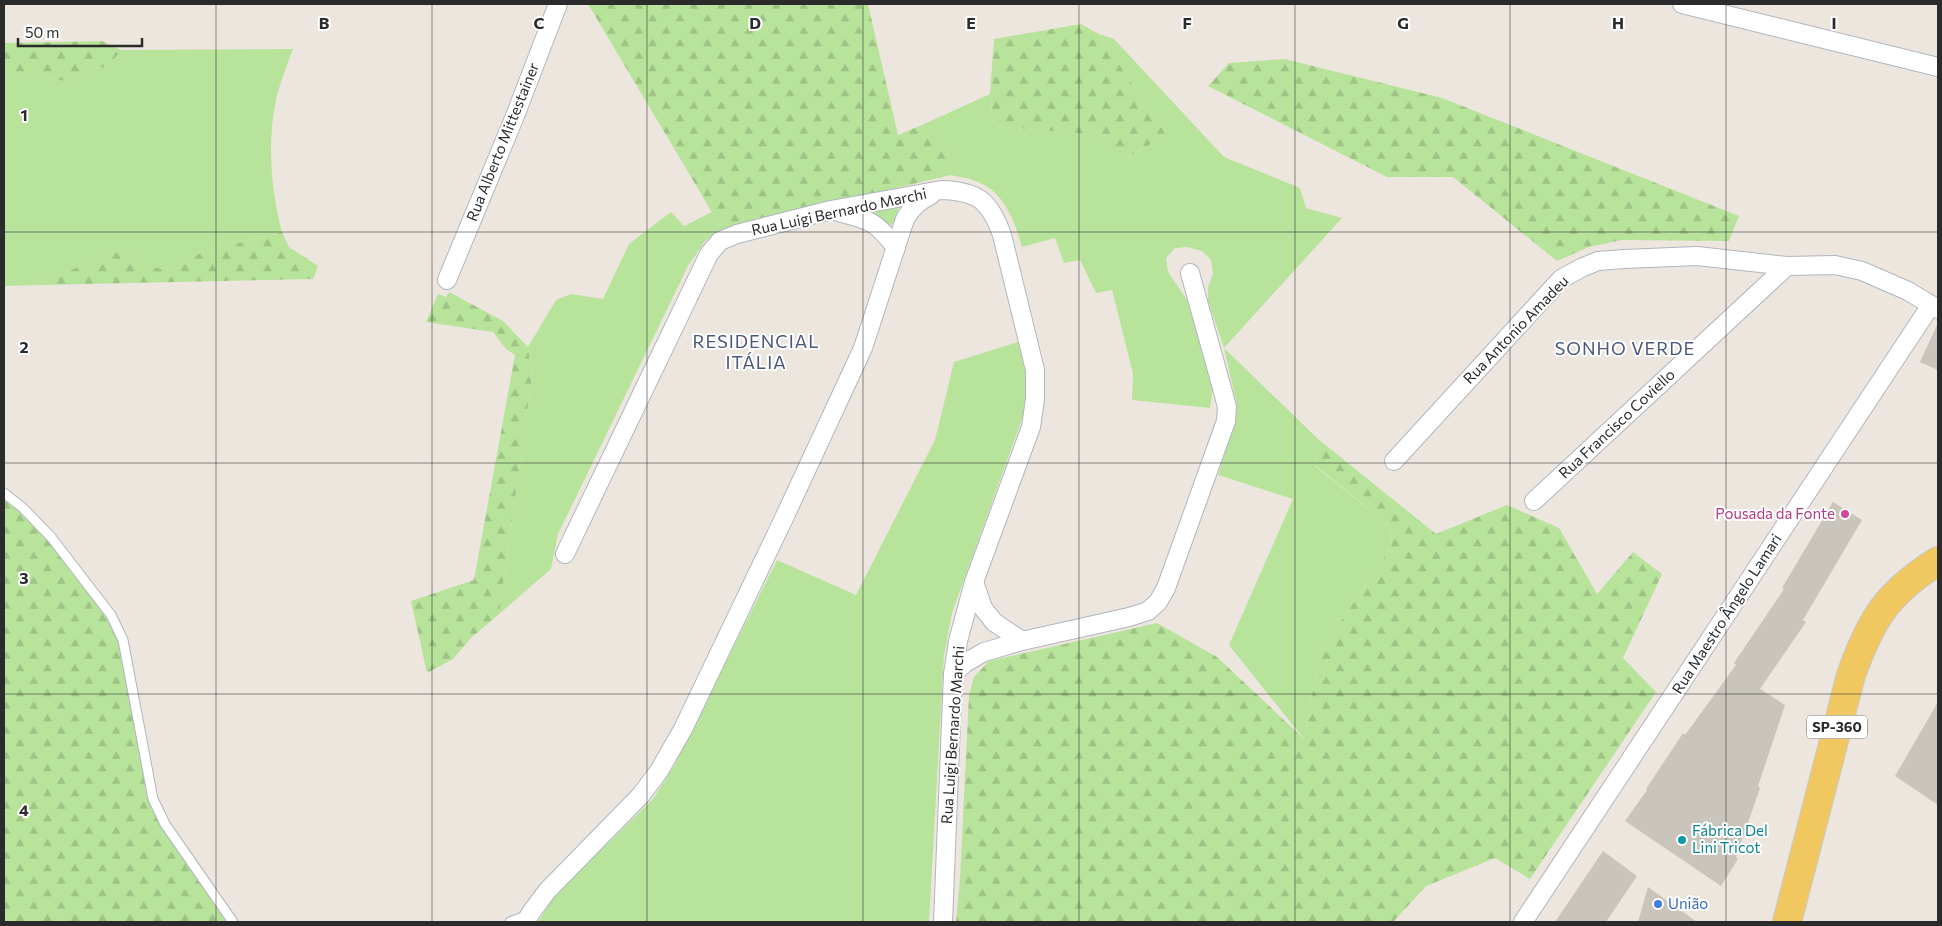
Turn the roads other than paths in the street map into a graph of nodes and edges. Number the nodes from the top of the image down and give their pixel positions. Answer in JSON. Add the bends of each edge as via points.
{"nodes":[{"id":1,"x":558,"y":4,"type":"edge"},
{"id":2,"x":1682,"y":4,"type":"edge"},
{"id":3,"x":1938,"y":68,"type":"edge"},
{"id":4,"x":941,"y":190,"type":"junction"},
{"id":5,"x":831,"y":210,"type":"junction"},
{"id":6,"x":896,"y":248,"type":"junction"},
{"id":7,"x":1787,"y":266,"type":"junction"},
{"id":8,"x":1190,"y":273,"type":"dead end"},
{"id":9,"x":447,"y":280,"type":"dead end"},
{"id":10,"x":1935,"y":307,"type":"edge"},
{"id":11,"x":1394,"y":461,"type":"dead end"},
{"id":12,"x":4,"y":492,"type":"edge"},
{"id":13,"x":1534,"y":500,"type":"dead end"},
{"id":14,"x":565,"y":554,"type":"dead end"},
{"id":15,"x":1938,"y":561,"type":"edge"},
{"id":16,"x":974,"y":582,"type":"junction"},
{"id":17,"x":1022,"y":641,"type":"junction"},
{"id":18,"x":954,"y":674,"type":"junction"},
{"id":19,"x":528,"y":918,"type":"edge"},
{"id":20,"x":233,"y":922,"type":"edge"},
{"id":21,"x":510,"y":922,"type":"edge"},
{"id":22,"x":943,"y":922,"type":"edge"},
{"id":23,"x":1523,"y":922,"type":"edge"},
{"id":24,"x":1787,"y":922,"type":"edge"}],
"edges":[{"from":1,"to":9,"type":"street","name":"Rua Alberto Mittestainer"},
{"from":2,"to":3,"type":"street"},
{"from":4,"to":5,"type":"street","name":"Rua Luigi Bernardo Marchi"},
{"from":4,"to":6,"type":"street","via":[[910,209]]},
{"from":4,"to":16,"type":"street","name":"Rua Luigi Bernardo Marchi","via":[[959,190],[973,195],[985,202],[995,215],[1035,370],[1031,427]]},
{"from":5,"to":6,"type":"street","via":[[870,221]]},
{"from":5,"to":14,"type":"street","name":"Rua Luigi Bernardo Marchi","via":[[737,234],[720,242],[709,254]]},
{"from":6,"to":19,"type":"street","via":[[863,348],[683,728],[659,771],[641,795],[548,891]]},
{"from":7,"to":10,"type":"street","name":"Rua Antonio Amadeu","via":[[1835,265],[1862,271]]},
{"from":7,"to":11,"type":"street","name":"Rua Antonio Amadeu","via":[[1697,256],[1624,258],[1598,261],[1581,268],[1561,279]]},
{"from":7,"to":13,"type":"street","name":"Rua Francisco Coviello"},
{"from":8,"to":17,"type":"street","via":[[1227,407],[1226,421],[1166,588],[1148,611]]},
{"from":10,"to":23,"type":"street","name":"Rua Maestro Ângelo Lamari"},
{"from":12,"to":20,"type":"lane","via":[[51,537],[111,615],[123,640],[153,799],[165,824]]},
{"from":15,"to":24,"type":"main road","number":"SP-360","via":[[1905,584],[1880,611],[1863,641]]},
{"from":16,"to":17,"type":"street","via":[[983,608],[994,622]]},
{"from":16,"to":18,"type":"street","name":"Rua Luigi Bernardo Marchi","via":[[958,640]]},
{"from":17,"to":18,"type":"street","via":[[984,652],[966,662]]},
{"from":18,"to":22,"type":"street","name":"Rua Luigi Bernardo Marchi"},
{"from":19,"to":21,"type":"lane"}]}
